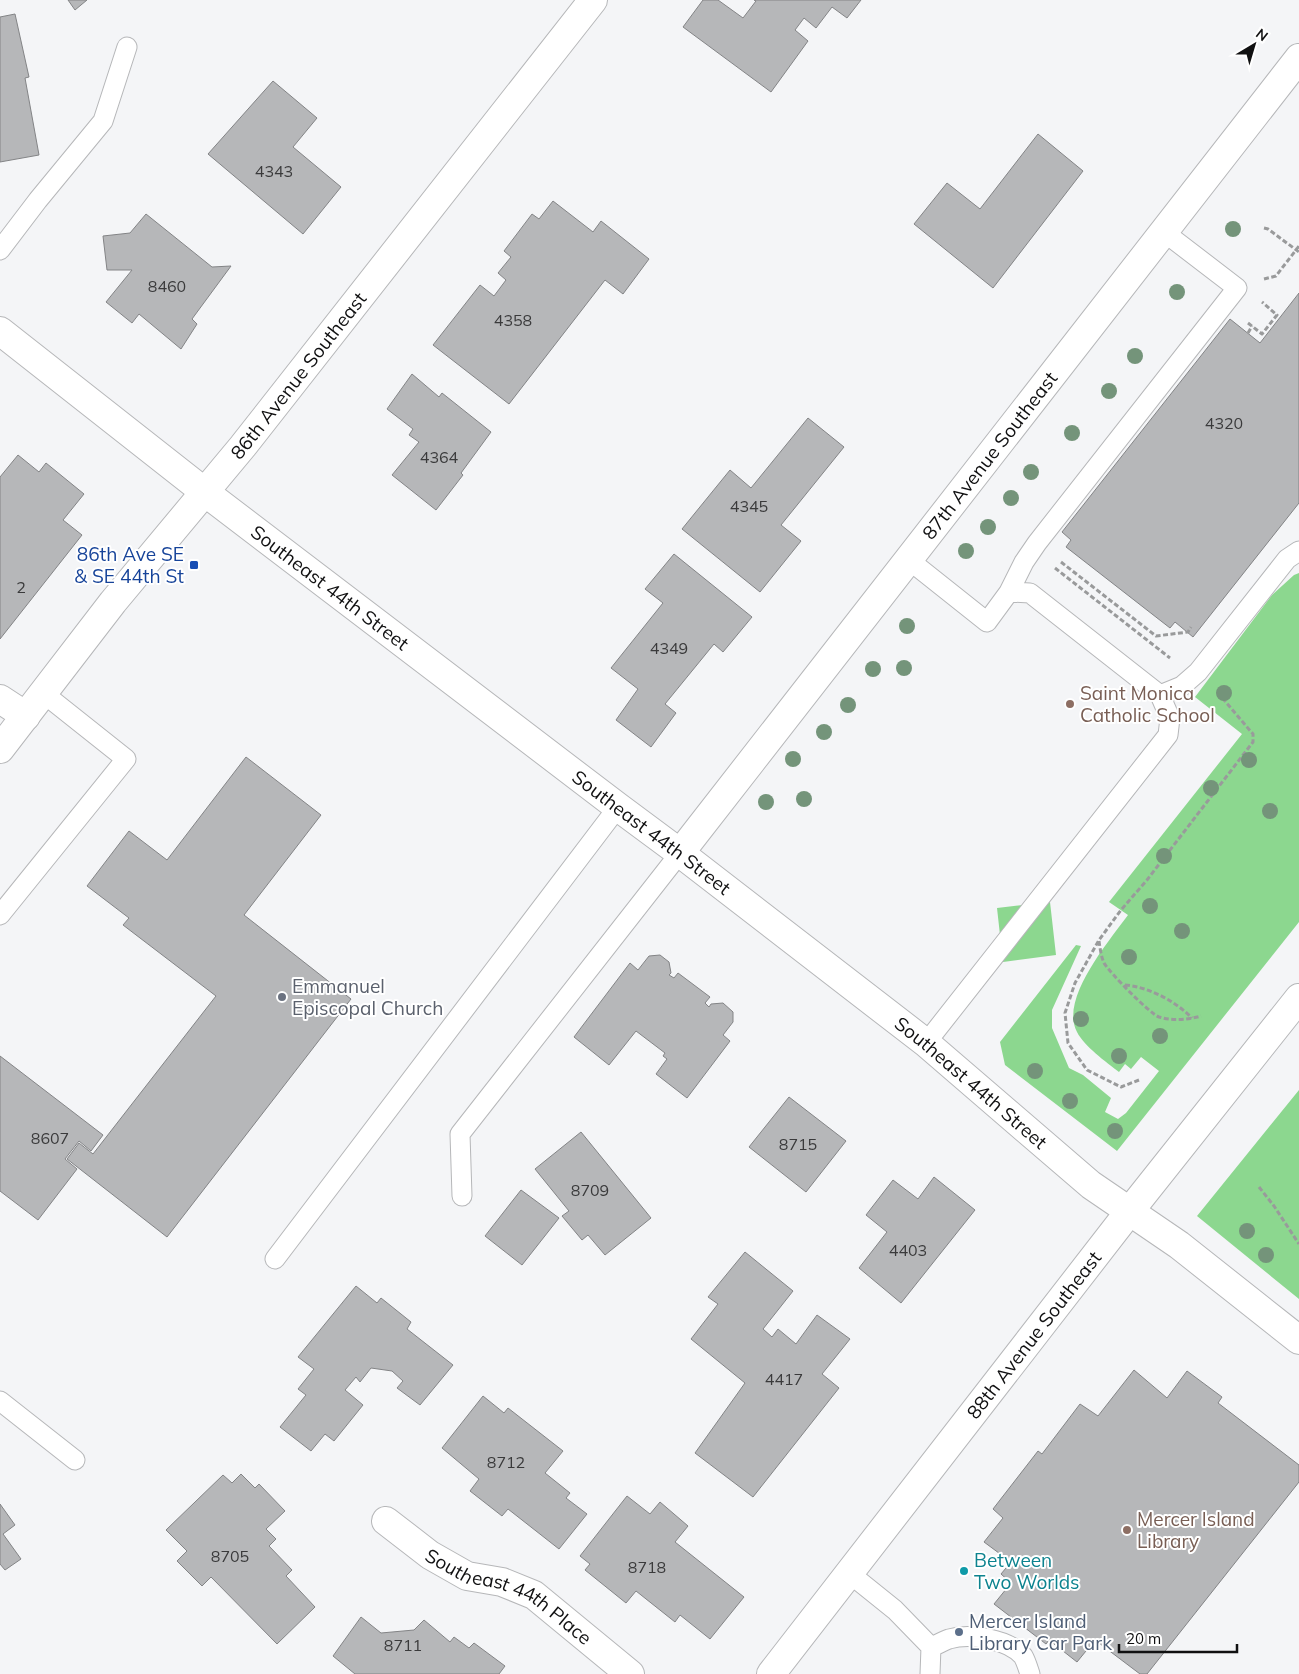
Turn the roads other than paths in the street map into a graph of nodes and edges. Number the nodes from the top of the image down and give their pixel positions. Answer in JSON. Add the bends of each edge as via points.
{"nodes":[{"id":1,"x":592,"y":0,"type":"edge"},
{"id":2,"x":127,"y":47,"type":"dead end"},
{"id":3,"x":1299,"y":58,"type":"edge"},
{"id":4,"x":1164,"y":232,"type":"junction"},
{"id":5,"x":0,"y":250,"type":"edge"},
{"id":6,"x":0,"y":331,"type":"edge"},
{"id":7,"x":206,"y":493,"type":"junction"},
{"id":8,"x":1299,"y":551,"type":"edge"},
{"id":9,"x":908,"y":560,"type":"junction"},
{"id":10,"x":1009,"y":592,"type":"junction"},
{"id":11,"x":43,"y":693,"type":"junction"},
{"id":12,"x":1160,"y":695,"type":"junction"},
{"id":13,"x":0,"y":699,"type":"edge"},
{"id":14,"x":26,"y":716,"type":"junction"},
{"id":15,"x":0,"y":749,"type":"edge"},
{"id":16,"x":618,"y":807,"type":"junction"},
{"id":17,"x":680,"y":853,"type":"junction"},
{"id":18,"x":0,"y":915,"type":"edge"},
{"id":19,"x":1299,"y":998,"type":"edge"},
{"id":20,"x":926,"y":1043,"type":"junction"},
{"id":21,"x":462,"y":1196,"type":"dead end"},
{"id":22,"x":1129,"y":1212,"type":"junction"},
{"id":23,"x":275,"y":1259,"type":"dead end"},
{"id":24,"x":1299,"y":1340,"type":"edge"},
{"id":25,"x":0,"y":1400,"type":"edge"},
{"id":26,"x":75,"y":1460,"type":"dead end"},
{"id":27,"x":386,"y":1521,"type":"dead end"},
{"id":28,"x":849,"y":1573,"type":"junction"},
{"id":29,"x":931,"y":1648,"type":"junction"},
{"id":30,"x":630,"y":1674,"type":"edge"},
{"id":31,"x":771,"y":1674,"type":"edge"},
{"id":32,"x":930,"y":1674,"type":"edge"},
{"id":33,"x":1030,"y":1674,"type":"edge"}],
"edges":[{"from":1,"to":7,"type":"street","name":"86th Avenue Southeast"},
{"from":2,"to":5,"type":"lane","via":[[103,121]]},
{"from":3,"to":4,"type":"street","name":"87th Avenue Southeast"},
{"from":4,"to":9,"type":"street","name":"87th Avenue Southeast"},
{"from":4,"to":10,"type":"lane","via":[[1237,288],[1037,543]]},
{"from":6,"to":7,"type":"street","name":"Southeast 44th Street"},
{"from":7,"to":11,"type":"street","name":"86th Avenue Southeast","via":[[113,602]]},
{"from":7,"to":16,"type":"street","name":"Southeast 44th Street"},
{"from":8,"to":12,"type":"lane","via":[[1287,559],[1198,672],[1182,686]]},
{"from":9,"to":10,"type":"lane","via":[[987,622]]},
{"from":9,"to":17,"type":"street","name":"87th Avenue Southeast"},
{"from":10,"to":12,"type":"lane","via":[[1030,593]]},
{"from":11,"to":14,"type":"street","name":"86th Avenue Southeast"},
{"from":11,"to":18,"type":"lane","via":[[126,759]]},
{"from":12,"to":20,"type":"lane","via":[[1170,718],[1168,735]]},
{"from":13,"to":14,"type":"street"},
{"from":14,"to":15,"type":"street","name":"86th Avenue Southeast"},
{"from":16,"to":17,"type":"street","name":"Southeast 44th Street"},
{"from":16,"to":23,"type":"lane"},
{"from":17,"to":20,"type":"street","name":"Southeast 44th Street"},
{"from":17,"to":21,"type":"lane","via":[[460,1134]]},
{"from":19,"to":22,"type":"street","name":"88th Avenue Southeast"},
{"from":20,"to":22,"type":"street","name":"Southeast 44th Street","via":[[1091,1185]]},
{"from":22,"to":24,"type":"street","name":"Southeast 44th Street","via":[[1179,1245]]},
{"from":22,"to":28,"type":"street","name":"88th Avenue Southeast"},
{"from":25,"to":26,"type":"lane"},
{"from":27,"to":30,"type":"street","name":"Southeast 44th Place","via":[[430,1555],[467,1576],[502,1582],[534,1595]]},
{"from":28,"to":29,"type":"lane","via":[[895,1610]]},
{"from":28,"to":31,"type":"street","name":"88th Avenue Southeast"},
{"from":29,"to":32,"type":"lane"},
{"from":29,"to":33,"type":"lane","via":[[949,1639],[977,1636],[1014,1649],[1024,1657]]}]}
